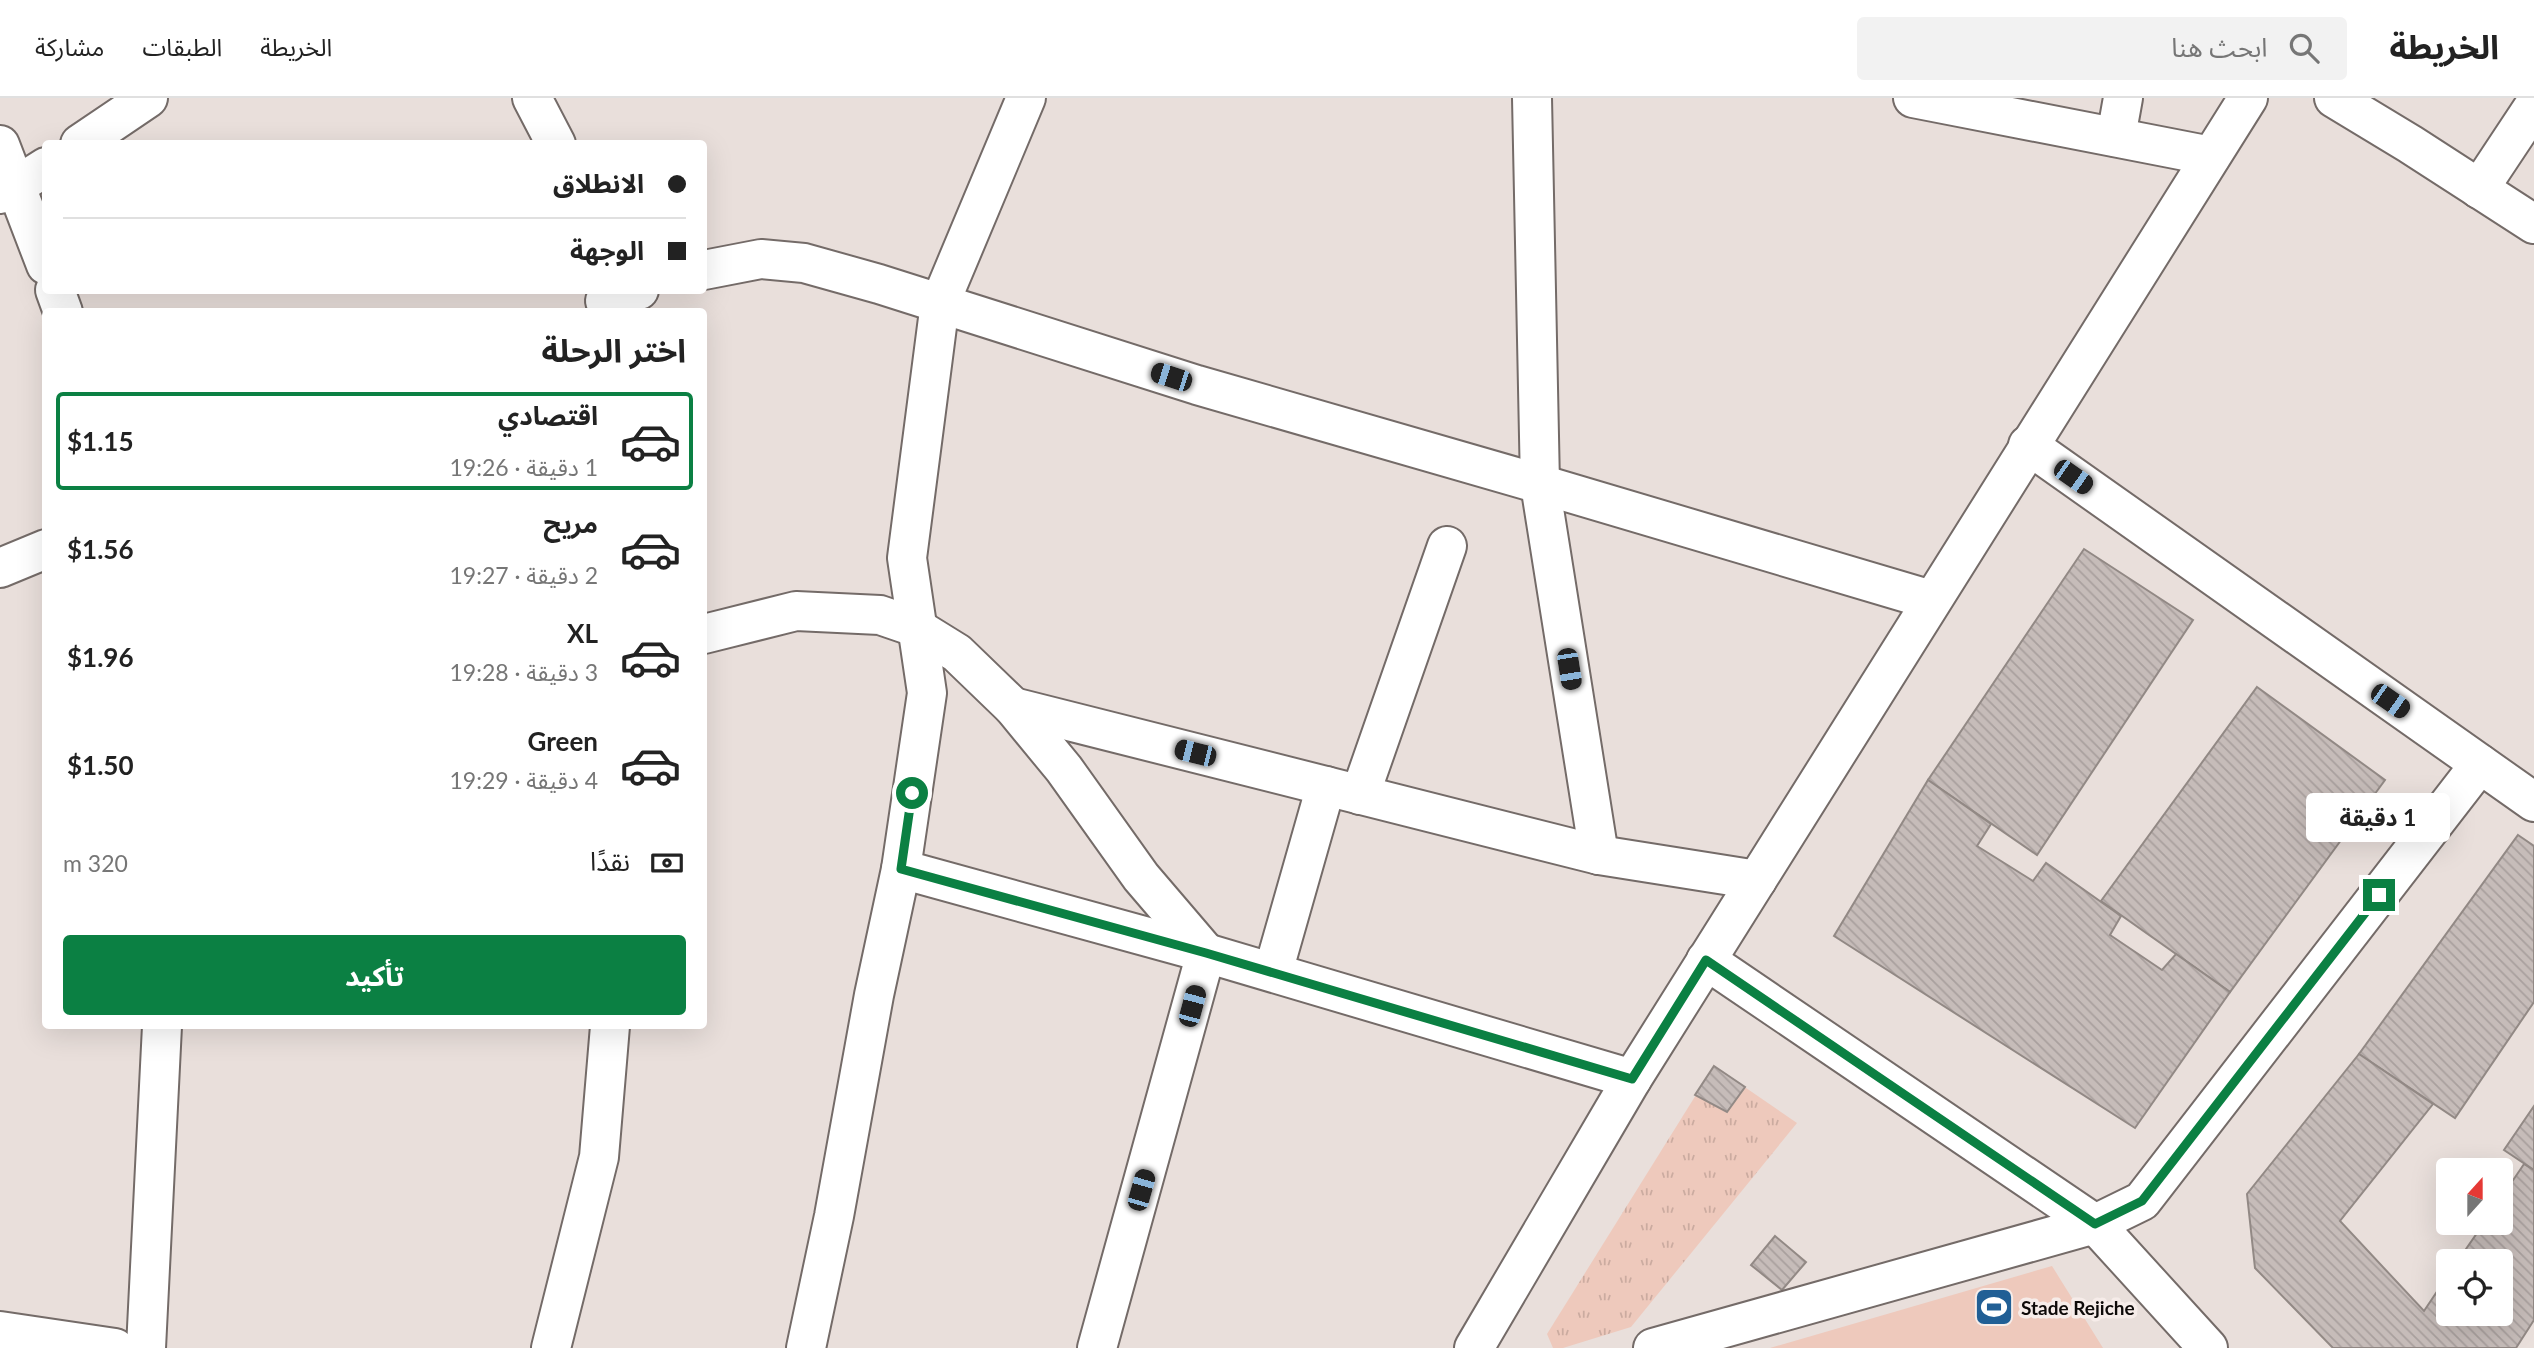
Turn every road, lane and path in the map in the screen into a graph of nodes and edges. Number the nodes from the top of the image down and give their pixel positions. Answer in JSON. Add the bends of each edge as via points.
{"nodes":[{"id":1,"x":148,"y":98,"type":"edge"},
{"id":2,"x":532,"y":98,"type":"edge"},
{"id":3,"x":1026,"y":98,"type":"edge"},
{"id":4,"x":1532,"y":98,"type":"edge"},
{"id":5,"x":1913,"y":98,"type":"edge"},
{"id":6,"x":2123,"y":98,"type":"edge"},
{"id":7,"x":2248,"y":98,"type":"edge"},
{"id":8,"x":2334,"y":98,"type":"edge"},
{"id":9,"x":2534,"y":106,"type":"edge"},
{"id":10,"x":2116,"y":137,"type":"junction"},
{"id":11,"x":86,"y":140,"type":"edge"},
{"id":12,"x":553,"y":140,"type":"edge"},
{"id":13,"x":0,"y":145,"type":"edge"},
{"id":14,"x":2211,"y":156,"type":"junction"},
{"id":15,"x":21,"y":182,"type":"edge"},
{"id":16,"x":2479,"y":189,"type":"junction"},
{"id":17,"x":2534,"y":224,"type":"edge"},
{"id":18,"x":42,"y":252,"type":"edge"},
{"id":19,"x":707,"y":269,"type":"edge"},
{"id":20,"x":940,"y":303,"type":"junction"},
{"id":21,"x":2028,"y":445,"type":"junction"},
{"id":22,"x":1540,"y":484,"type":"junction"},
{"id":23,"x":1447,"y":546,"type":"dead end"},
{"id":24,"x":42,"y":551,"type":"edge"},
{"id":25,"x":0,"y":568,"type":"edge"},
{"id":26,"x":1931,"y":600,"type":"junction"},
{"id":27,"x":915,"y":627,"type":"junction"},
{"id":28,"x":707,"y":633,"type":"edge"},
{"id":29,"x":1013,"y":707,"type":"junction"},
{"id":30,"x":2480,"y":764,"type":"junction"},
{"id":31,"x":1343,"y":791,"type":"junction"},
{"id":32,"x":2534,"y":802,"type":"edge"},
{"id":33,"x":1599,"y":855,"type":"junction"},
{"id":34,"x":901,"y":869,"type":"junction"},
{"id":35,"x":1757,"y":880,"type":"junction"},
{"id":36,"x":1206,"y":953,"type":"junction"},
{"id":37,"x":1706,"y":960,"type":"junction"},
{"id":38,"x":1273,"y":972,"type":"junction"},
{"id":39,"x":162,"y":1029,"type":"edge"},
{"id":40,"x":610,"y":1029,"type":"edge"},
{"id":41,"x":1632,"y":1079,"type":"junction"},
{"id":42,"x":2095,"y":1224,"type":"junction"},
{"id":43,"x":0,"y":1331,"type":"edge"},
{"id":44,"x":115,"y":1348,"type":"edge"},
{"id":45,"x":146,"y":1348,"type":"edge"},
{"id":46,"x":551,"y":1348,"type":"edge"},
{"id":47,"x":806,"y":1348,"type":"edge"},
{"id":48,"x":1097,"y":1348,"type":"edge"},
{"id":49,"x":1474,"y":1348,"type":"edge"},
{"id":50,"x":1653,"y":1348,"type":"edge"},
{"id":51,"x":2208,"y":1348,"type":"edge"}],
"edges":[{"from":1,"to":11,"type":"street"},
{"from":2,"to":12,"type":"street"},
{"from":3,"to":20,"type":"street"},
{"from":4,"to":22,"type":"street"},
{"from":5,"to":10,"type":"street"},
{"from":6,"to":10,"type":"street"},
{"from":7,"to":14,"type":"street"},
{"from":8,"to":16,"type":"street"},
{"from":9,"to":16,"type":"street"},
{"from":10,"to":14,"type":"street"},
{"from":13,"to":15,"type":"street"},
{"from":14,"to":21,"type":"street"},
{"from":15,"to":18,"type":"street"},
{"from":16,"to":17,"type":"street"},
{"from":19,"to":20,"type":"street","via":[[761,259],[804,263]]},
{"from":20,"to":22,"type":"street","via":[[1197,385]]},
{"from":20,"to":27,"type":"street","via":[[906,558]]},
{"from":21,"to":26,"type":"street"},
{"from":21,"to":30,"type":"street"},
{"from":22,"to":26,"type":"street"},
{"from":22,"to":33,"type":"street"},
{"from":23,"to":31,"type":"street"},
{"from":24,"to":25,"type":"street"},
{"from":26,"to":35,"type":"street"},
{"from":27,"to":28,"type":"street","via":[[880,615],[796,611]]},
{"from":27,"to":29,"type":"street","via":[[957,653]]},
{"from":27,"to":34,"type":"street","via":[[927,693]]},
{"from":29,"to":31,"type":"street"},
{"from":29,"to":36,"type":"street","via":[[1141,877]]},
{"from":30,"to":32,"type":"street"},
{"from":30,"to":42,"type":"street","via":[[2142,1201]]},
{"from":31,"to":33,"type":"street"},
{"from":31,"to":38,"type":"street"},
{"from":33,"to":35,"type":"street"},
{"from":34,"to":36,"type":"street"},
{"from":34,"to":47,"type":"street"},
{"from":35,"to":37,"type":"street"},
{"from":36,"to":38,"type":"street"},
{"from":36,"to":48,"type":"street"},
{"from":37,"to":41,"type":"street"},
{"from":37,"to":42,"type":"street"},
{"from":38,"to":41,"type":"street"},
{"from":39,"to":45,"type":"street"},
{"from":40,"to":46,"type":"street","via":[[598,1157]]},
{"from":41,"to":49,"type":"street"},
{"from":42,"to":50,"type":"street"},
{"from":42,"to":51,"type":"street"},
{"from":43,"to":44,"type":"street"}]}
